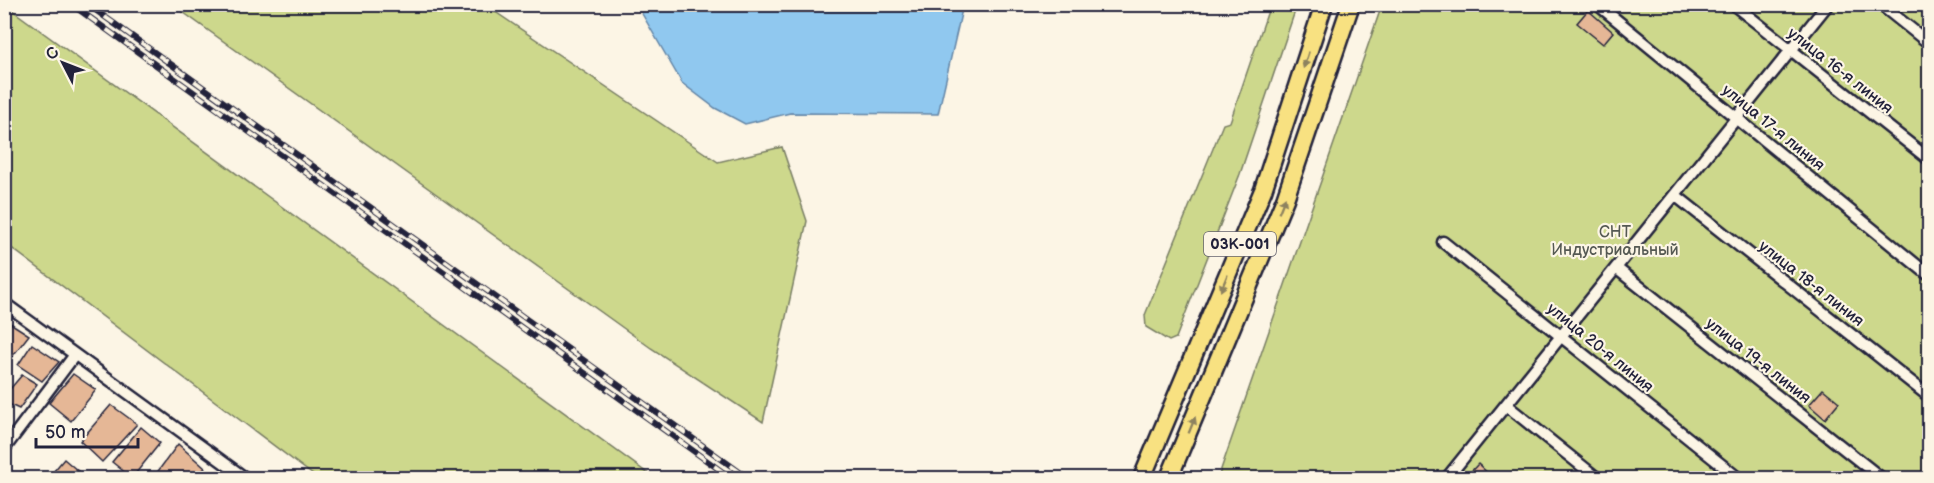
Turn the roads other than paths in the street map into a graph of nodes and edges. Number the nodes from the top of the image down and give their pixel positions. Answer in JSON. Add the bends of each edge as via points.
{"nodes":[{"id":1,"x":1324,"y":4,"type":"edge"},
{"id":2,"x":1350,"y":4,"type":"edge"},
{"id":3,"x":1597,"y":4,"type":"edge"},
{"id":4,"x":1733,"y":4,"type":"edge"},
{"id":5,"x":1828,"y":4,"type":"edge"},
{"id":6,"x":1880,"y":4,"type":"edge"},
{"id":7,"x":1929,"y":44,"type":"edge"},
{"id":8,"x":1791,"y":51,"type":"junction"},
{"id":9,"x":1737,"y":118,"type":"junction"},
{"id":10,"x":1929,"y":160,"type":"edge"},
{"id":11,"x":1675,"y":195,"type":"junction"},
{"id":12,"x":1443,"y":242,"type":"dead end"},
{"id":13,"x":1616,"y":268,"type":"junction"},
{"id":14,"x":1929,"y":276,"type":"edge"},
{"id":15,"x":4,"y":303,"type":"edge"},
{"id":16,"x":1561,"y":336,"type":"junction"},
{"id":17,"x":74,"y":356,"type":"junction"},
{"id":18,"x":1929,"y":397,"type":"edge"},
{"id":19,"x":1506,"y":405,"type":"junction"},
{"id":20,"x":4,"y":449,"type":"edge"},
{"id":21,"x":245,"y":478,"type":"edge"},
{"id":22,"x":1142,"y":478,"type":"edge"},
{"id":23,"x":1169,"y":478,"type":"edge"},
{"id":24,"x":1448,"y":478,"type":"edge"},
{"id":25,"x":1597,"y":478,"type":"edge"},
{"id":26,"x":1738,"y":478,"type":"edge"},
{"id":27,"x":1881,"y":478,"type":"edge"}],
"edges":[{"from":1,"to":22,"type":"main road","number":"03К-001","one_way":true,"via":[[1263,190]]},
{"from":23,"to":2,"type":"main road","number":"03К-001","one_way":true,"via":[[1285,199]]},
{"from":3,"to":9,"type":"street","name":"улица 17-я линия"},
{"from":4,"to":8,"type":"street","name":"улица 16-я линия"},
{"from":5,"to":8,"type":"street"},
{"from":6,"to":7,"type":"street"},
{"from":8,"to":9,"type":"street"},
{"from":8,"to":10,"type":"street","name":"улица 16-я линия"},
{"from":9,"to":11,"type":"street"},
{"from":9,"to":14,"type":"street","name":"улица 17-я линия"},
{"from":11,"to":13,"type":"street"},
{"from":11,"to":18,"type":"street","name":"улица 18-я линия"},
{"from":12,"to":16,"type":"street","name":"улица 20-я линия"},
{"from":13,"to":16,"type":"street"},
{"from":13,"to":27,"type":"street","name":"улица 19-я линия"},
{"from":15,"to":17,"type":"street"},
{"from":16,"to":19,"type":"street"},
{"from":16,"to":26,"type":"street","name":"улица 20-я линия"},
{"from":17,"to":20,"type":"street"},
{"from":17,"to":21,"type":"street"},
{"from":19,"to":24,"type":"street"},
{"from":19,"to":25,"type":"street"}]}
